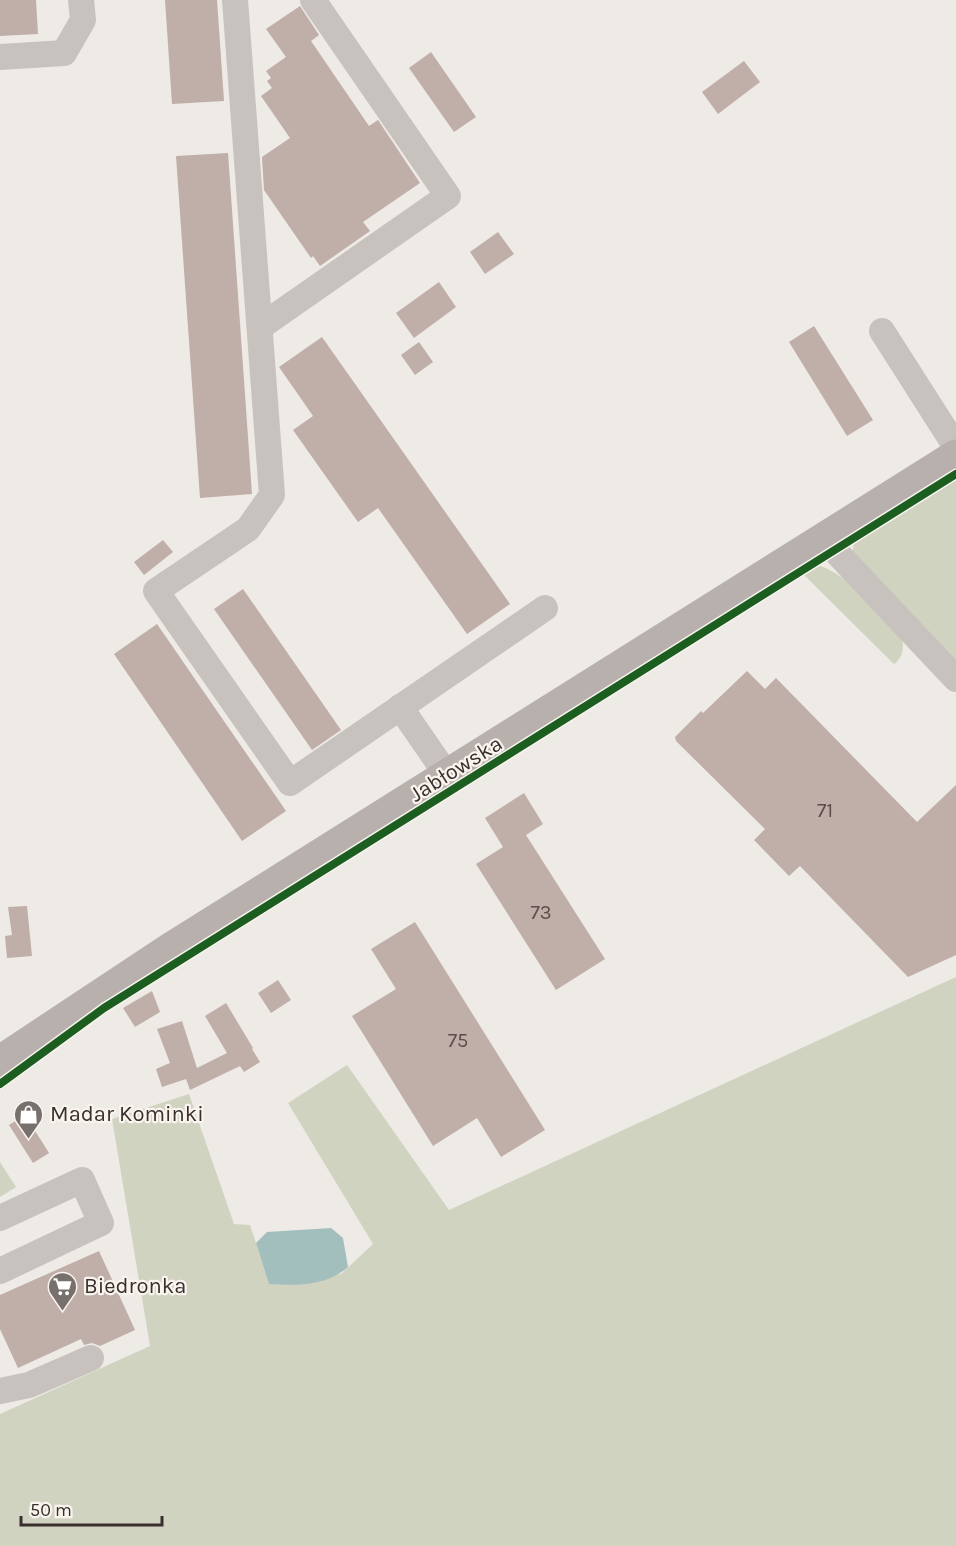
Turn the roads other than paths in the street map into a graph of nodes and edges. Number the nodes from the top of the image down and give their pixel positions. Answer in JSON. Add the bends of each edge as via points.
{"nodes":[{"id":1,"x":81,"y":0,"type":"edge"},
{"id":2,"x":235,"y":0,"type":"edge"},
{"id":3,"x":314,"y":0,"type":"edge"},
{"id":4,"x":0,"y":57,"type":"edge"},
{"id":5,"x":260,"y":327,"type":"junction"},
{"id":6,"x":882,"y":331,"type":"dead end"},
{"id":7,"x":956,"y":447,"type":"edge"},
{"id":8,"x":956,"y":456,"type":"edge"},
{"id":9,"x":824,"y":539,"type":"junction"},
{"id":10,"x":545,"y":608,"type":"dead end"},
{"id":11,"x":956,"y":679,"type":"edge"},
{"id":12,"x":400,"y":707,"type":"junction"},
{"id":13,"x":447,"y":775,"type":"junction"},
{"id":14,"x":0,"y":1062,"type":"edge"},
{"id":15,"x":0,"y":1218,"type":"edge"},
{"id":16,"x":0,"y":1271,"type":"edge"},
{"id":17,"x":92,"y":1358,"type":"dead end"},
{"id":18,"x":0,"y":1391,"type":"edge"}],
"edges":[{"from":1,"to":4,"type":"lane","via":[[83,20],[64,53]]},
{"from":2,"to":5,"type":"lane"},
{"from":3,"to":5,"type":"lane","via":[[448,196]]},
{"from":5,"to":12,"type":"lane","via":[[272,495],[248,529],[156,591],[290,783]]},
{"from":6,"to":7,"type":"lane"},
{"from":8,"to":9,"type":"main road","name":"Jabłowska"},
{"from":9,"to":11,"type":"lane"},
{"from":9,"to":13,"type":"main road","name":"Jabłowska"},
{"from":10,"to":12,"type":"lane"},
{"from":12,"to":13,"type":"lane"},
{"from":13,"to":14,"type":"main road","name":"Jabłowska"},
{"from":15,"to":16,"type":"lane","via":[[82,1180],[101,1223]]},
{"from":17,"to":18,"type":"lane","via":[[29,1385]]}]}
